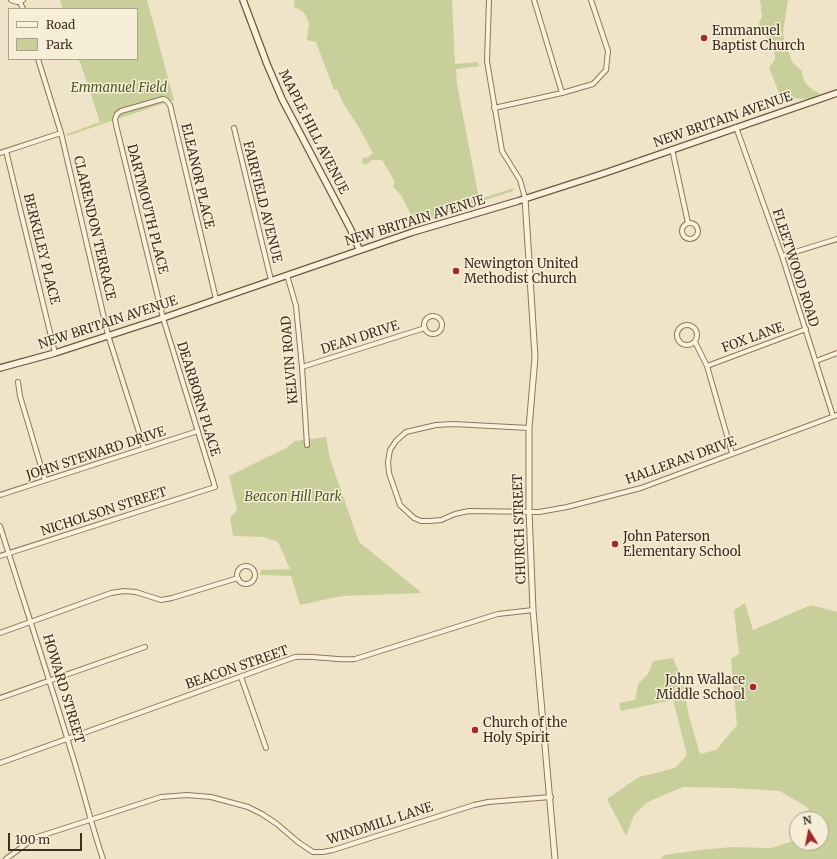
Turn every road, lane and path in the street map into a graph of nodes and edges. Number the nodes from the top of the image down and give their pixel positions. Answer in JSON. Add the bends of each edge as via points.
{"nodes":[{"id":1,"x":11,"y":0,"type":"edge"},
{"id":2,"x":243,"y":0,"type":"edge"},
{"id":3,"x":489,"y":0,"type":"edge"},
{"id":4,"x":534,"y":0,"type":"edge"},
{"id":5,"x":591,"y":0,"type":"edge"},
{"id":6,"x":22,"y":1,"type":"edge"},
{"id":7,"x":38,"y":60,"type":"edge"},
{"id":8,"x":562,"y":93,"type":"junction"},
{"id":9,"x":837,"y":93,"type":"edge"},
{"id":10,"x":494,"y":108,"type":"junction"},
{"id":11,"x":126,"y":110,"type":"joint"},
{"id":12,"x":736,"y":127,"type":"junction"},
{"id":13,"x":234,"y":128,"type":"dead end"},
{"id":14,"x":62,"y":133,"type":"junction"},
{"id":15,"x":672,"y":149,"type":"junction"},
{"id":16,"x":6,"y":151,"type":"junction"},
{"id":17,"x":0,"y":153,"type":"edge"},
{"id":18,"x":525,"y":198,"type":"junction"},
{"id":19,"x":688,"y":223,"type":"dead end"},
{"id":20,"x":837,"y":239,"type":"edge"},
{"id":21,"x":359,"y":249,"type":"junction"},
{"id":22,"x":782,"y":256,"type":"junction"},
{"id":23,"x":287,"y":275,"type":"junction"},
{"id":24,"x":271,"y":280,"type":"junction"},
{"id":25,"x":216,"y":299,"type":"junction"},
{"id":26,"x":163,"y":318,"type":"junction"},
{"id":27,"x":425,"y":328,"type":"junction"},
{"id":28,"x":806,"y":329,"type":"junction"},
{"id":29,"x":108,"y":335,"type":"junction"},
{"id":30,"x":695,"y":342,"type":"junction"},
{"id":31,"x":55,"y":353,"type":"junction"},
{"id":32,"x":837,"y":353,"type":"edge"},
{"id":33,"x":816,"y":361,"type":"junction"},
{"id":34,"x":302,"y":366,"type":"junction"},
{"id":35,"x":707,"y":366,"type":"junction"},
{"id":36,"x":0,"y":368,"type":"edge"},
{"id":37,"x":18,"y":382,"type":"dead end"},
{"id":38,"x":835,"y":415,"type":"edge"},
{"id":39,"x":529,"y":428,"type":"junction"},
{"id":40,"x":198,"y":431,"type":"junction"},
{"id":41,"x":307,"y":445,"type":"dead end"},
{"id":42,"x":144,"y":448,"type":"junction"},
{"id":43,"x":732,"y":453,"type":"junction"},
{"id":44,"x":45,"y":480,"type":"junction"},
{"id":45,"x":215,"y":487,"type":"joint"},
{"id":46,"x":0,"y":495,"type":"edge"},
{"id":47,"x":529,"y":511,"type":"junction"},
{"id":48,"x":0,"y":526,"type":"edge"},
{"id":49,"x":8,"y":553,"type":"junction"},
{"id":50,"x":0,"y":556,"type":"edge"},
{"id":51,"x":238,"y":578,"type":"junction"},
{"id":52,"x":534,"y":610,"type":"junction"},
{"id":53,"x":31,"y":622,"type":"junction"},
{"id":54,"x":0,"y":633,"type":"edge"},
{"id":55,"x":145,"y":646,"type":"dead end"},
{"id":56,"x":241,"y":677,"type":"junction"},
{"id":57,"x":50,"y":681,"type":"junction"},
{"id":58,"x":0,"y":698,"type":"edge"},
{"id":59,"x":68,"y":739,"type":"junction"},
{"id":60,"x":266,"y":748,"type":"dead end"},
{"id":61,"x":0,"y":763,"type":"edge"},
{"id":62,"x":551,"y":797,"type":"junction"},
{"id":63,"x":90,"y":820,"type":"junction"},
{"id":64,"x":6,"y":859,"type":"edge"},
{"id":65,"x":103,"y":859,"type":"edge"},
{"id":66,"x":555,"y":859,"type":"edge"}],
"edges":[{"from":1,"to":6,"type":"street"},
{"from":2,"to":21,"type":"main road","name":"MAPLE HILL AVENUE","via":[[282,99]]},
{"from":3,"to":10,"type":"street","via":[[487,61]]},
{"from":4,"to":8,"type":"street"},
{"from":5,"to":8,"type":"street","via":[[608,51],[606,70],[593,84]]},
{"from":7,"to":14,"type":"street","name":"CLARENDON TERRACE"},
{"from":8,"to":10,"type":"street"},
{"from":9,"to":12,"type":"main road","name":"NEW BRITAIN AVENUE"},
{"from":10,"to":18,"type":"street","via":[[502,151],[520,180]]},
{"from":11,"to":25,"type":"street","name":"ELEANOR PLACE","via":[[162,99],[170,105]]},
{"from":11,"to":26,"type":"street","name":"DARTMOUTH PLACE","via":[[117,114],[116,125]]},
{"from":12,"to":15,"type":"main road","name":"NEW BRITAIN AVENUE"},
{"from":12,"to":22,"type":"street","name":"FLEETWOOD ROAD"},
{"from":13,"to":24,"type":"street","name":"FAIRFIELD AVENUE"},
{"from":14,"to":16,"type":"street"},
{"from":14,"to":29,"type":"street","name":"CLARENDON TERRACE"},
{"from":15,"to":18,"type":"main road","name":"NEW BRITAIN AVENUE"},
{"from":15,"to":19,"type":"street"},
{"from":16,"to":17,"type":"street"},
{"from":16,"to":31,"type":"street","name":"BERKELEY PLACE"},
{"from":18,"to":21,"type":"main road","name":"NEW BRITAIN AVENUE"},
{"from":18,"to":39,"type":"street","name":"CHURCH STREET","via":[[535,357]]},
{"from":20,"to":22,"type":"street"},
{"from":21,"to":23,"type":"main road","name":"NEW BRITAIN AVENUE"},
{"from":22,"to":28,"type":"street","name":"FLEETWOOD ROAD"},
{"from":23,"to":24,"type":"main road","name":"NEW BRITAIN AVENUE"},
{"from":23,"to":34,"type":"street","name":"KELVIN ROAD","via":[[296,306]]},
{"from":24,"to":25,"type":"main road","name":"NEW BRITAIN AVENUE"},
{"from":25,"to":26,"type":"main road","name":"NEW BRITAIN AVENUE"},
{"from":26,"to":29,"type":"main road","name":"NEW BRITAIN AVENUE"},
{"from":26,"to":40,"type":"street","name":"DEARBORN PLACE"},
{"from":27,"to":27,"type":"street","name":"DEAN DRIVE","via":[[430,334],[436,334],[440,331],[442,322],[438,318],[430,317],[425,321]]},
{"from":27,"to":34,"type":"street","name":"DEAN DRIVE"},
{"from":28,"to":33,"type":"street","name":"FLEETWOOD ROAD"},
{"from":28,"to":35,"type":"street","name":"FOX LANE"},
{"from":29,"to":31,"type":"main road","name":"NEW BRITAIN AVENUE"},
{"from":29,"to":42,"type":"street","name":"CLARENDON TERRACE"},
{"from":30,"to":30,"type":"street","via":[[697,333],[693,328],[684,326],[679,330],[680,342],[686,345]]},
{"from":30,"to":35,"type":"street"},
{"from":31,"to":36,"type":"main road","name":"NEW BRITAIN AVENUE"},
{"from":32,"to":33,"type":"street"},
{"from":33,"to":38,"type":"street","name":"FLEETWOOD ROAD"},
{"from":34,"to":41,"type":"street","name":"KELVIN ROAD"},
{"from":35,"to":43,"type":"street"},
{"from":37,"to":44,"type":"street"},
{"from":38,"to":43,"type":"street","name":"HALLERAN DRIVE"},
{"from":39,"to":47,"type":"street","name":"CHURCH STREET"},
{"from":39,"to":47,"type":"street","name":"HALLERAN DRIVE","via":[[453,424],[419,428],[406,432],[396,441],[390,450],[388,462],[400,505],[421,521],[441,520],[469,511]]},
{"from":40,"to":42,"type":"street","name":"JOHN STEWARD DRIVE"},
{"from":40,"to":45,"type":"street","name":"DEARBORN PLACE"},
{"from":42,"to":44,"type":"street","name":"JOHN STEWARD DRIVE"},
{"from":43,"to":47,"type":"street","name":"HALLERAN DRIVE","via":[[640,488],[567,507]]},
{"from":44,"to":46,"type":"street","name":"JOHN STEWARD DRIVE"},
{"from":45,"to":49,"type":"street","name":"NICHOLSON STREET"},
{"from":47,"to":52,"type":"street","name":"CHURCH STREET"},
{"from":48,"to":49,"type":"street","name":"HOWARD STREET"},
{"from":49,"to":50,"type":"street","name":"NICHOLSON STREET"},
{"from":49,"to":53,"type":"street","name":"HOWARD STREET"},
{"from":51,"to":51,"type":"street","via":[[248,584],[255,573],[249,566],[244,566],[238,572]]},
{"from":51,"to":53,"type":"street","via":[[161,600],[124,590]]},
{"from":52,"to":56,"type":"street","name":"BEACON STREET","via":[[498,614],[355,659],[295,657]]},
{"from":52,"to":62,"type":"street","name":"CHURCH STREET"},
{"from":53,"to":54,"type":"street"},
{"from":53,"to":57,"type":"street","name":"HOWARD STREET"},
{"from":55,"to":57,"type":"street"},
{"from":56,"to":59,"type":"street","name":"BEACON STREET"},
{"from":56,"to":60,"type":"street"},
{"from":57,"to":58,"type":"street"},
{"from":57,"to":59,"type":"street","name":"HOWARD STREET"},
{"from":59,"to":61,"type":"street","name":"BEACON STREET"},
{"from":59,"to":63,"type":"street","name":"HOWARD STREET"},
{"from":62,"to":63,"type":"street","name":"WINDMILL LANE","via":[[474,805],[323,852],[313,852],[262,814],[248,807],[210,797],[161,797]]},
{"from":62,"to":66,"type":"street","name":"CHURCH STREET"},
{"from":63,"to":64,"type":"street","name":"WINDMILL LANE","via":[[34,838]]},
{"from":63,"to":65,"type":"street","name":"HOWARD STREET"}]}
